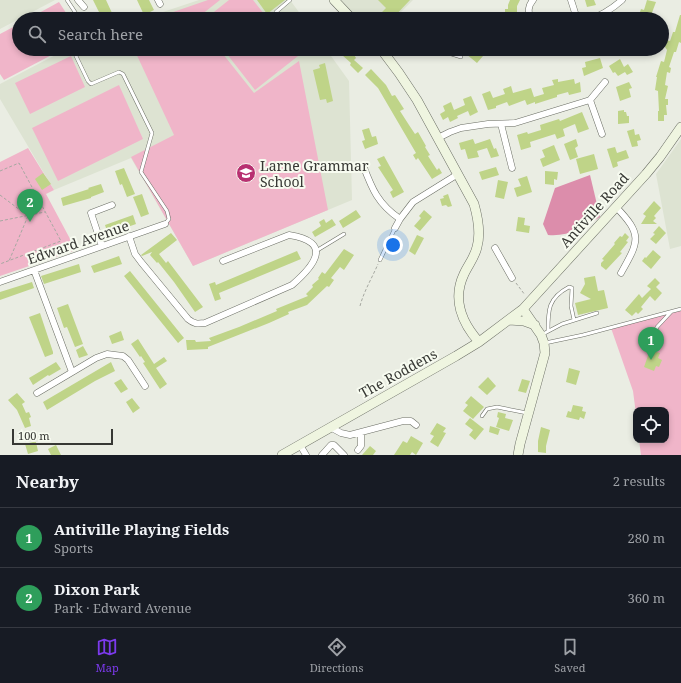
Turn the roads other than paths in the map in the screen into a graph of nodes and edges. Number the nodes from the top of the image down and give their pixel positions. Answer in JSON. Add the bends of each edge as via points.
{"nodes":[{"id":1,"x":67,"y":0,"type":"edge"},
{"id":2,"x":78,"y":0,"type":"edge"},
{"id":3,"x":290,"y":0,"type":"edge"},
{"id":4,"x":334,"y":0,"type":"edge"},
{"id":5,"x":533,"y":0,"type":"edge"},
{"id":6,"x":572,"y":0,"type":"edge"},
{"id":7,"x":622,"y":0,"type":"edge"},
{"id":8,"x":84,"y":7,"type":"dead end"},
{"id":9,"x":75,"y":12,"type":"edge"},
{"id":10,"x":276,"y":12,"type":"dead end"},
{"id":11,"x":345,"y":12,"type":"edge"},
{"id":12,"x":528,"y":12,"type":"edge"},
{"id":13,"x":575,"y":12,"type":"edge"},
{"id":14,"x":607,"y":12,"type":"edge"},
{"id":15,"x":76,"y":56,"type":"edge"},
{"id":16,"x":386,"y":56,"type":"edge"},
{"id":17,"x":458,"y":56,"type":"edge"},
{"id":18,"x":461,"y":57,"type":"dead end"},
{"id":19,"x":605,"y":82,"type":"dead end"},
{"id":20,"x":590,"y":100,"type":"junction"},
{"id":21,"x":500,"y":124,"type":"junction"},
{"id":22,"x":681,"y":127,"type":"edge"},
{"id":23,"x":602,"y":134,"type":"dead end"},
{"id":24,"x":438,"y":138,"type":"junction"},
{"id":25,"x":363,"y":165,"type":"dead end"},
{"id":26,"x":512,"y":168,"type":"dead end"},
{"id":27,"x":458,"y":174,"type":"junction"},
{"id":28,"x":112,"y":205,"type":"dead end"},
{"id":29,"x":616,"y":208,"type":"junction"},
{"id":30,"x":400,"y":219,"type":"junction"},
{"id":31,"x":165,"y":224,"type":"joint"},
{"id":32,"x":395,"y":228,"type":"joint"},
{"id":33,"x":344,"y":234,"type":"dead end"},
{"id":34,"x":129,"y":236,"type":"junction"},
{"id":35,"x":102,"y":246,"type":"junction"},
{"id":36,"x":495,"y":248,"type":"dead end"},
{"id":37,"x":316,"y":251,"type":"junction"},
{"id":38,"x":380,"y":260,"type":"road end"},
{"id":39,"x":223,"y":261,"type":"dead end"},
{"id":40,"x":34,"y":270,"type":"junction"},
{"id":41,"x":621,"y":273,"type":"dead end"},
{"id":42,"x":512,"y":278,"type":"road end"},
{"id":43,"x":0,"y":282,"type":"edge"},
{"id":44,"x":527,"y":305,"type":"junction"},
{"id":45,"x":681,"y":309,"type":"edge"},
{"id":46,"x":671,"y":312,"type":"junction"},
{"id":47,"x":597,"y":313,"type":"dead end"},
{"id":48,"x":509,"y":320,"type":"junction"},
{"id":49,"x":574,"y":320,"type":"junction"},
{"id":50,"x":535,"y":325,"type":"junction"},
{"id":51,"x":544,"y":336,"type":"junction"},
{"id":52,"x":653,"y":336,"type":"dead end"},
{"id":53,"x":479,"y":342,"type":"junction"},
{"id":54,"x":72,"y":372,"type":"junction"},
{"id":55,"x":145,"y":386,"type":"dead end"},
{"id":56,"x":37,"y":393,"type":"dead end"},
{"id":57,"x":528,"y":414,"type":"junction"},
{"id":58,"x":482,"y":416,"type":"dead end"},
{"id":59,"x":416,"y":425,"type":"dead end"},
{"id":60,"x":330,"y":427,"type":"junction"},
{"id":61,"x":361,"y":433,"type":"junction"},
{"id":62,"x":300,"y":445,"type":"junction"},
{"id":63,"x":358,"y":450,"type":"dead end"},
{"id":64,"x":282,"y":455,"type":"edge"},
{"id":65,"x":306,"y":455,"type":"edge"},
{"id":66,"x":322,"y":455,"type":"edge"},
{"id":67,"x":344,"y":455,"type":"edge"},
{"id":68,"x":518,"y":455,"type":"edge"}],
"edges":[{"from":1,"to":9,"type":"lane"},
{"from":2,"to":8,"type":"street"},
{"from":3,"to":10,"type":"lane"},
{"from":4,"to":11,"type":"street"},
{"from":5,"to":12,"type":"street"},
{"from":6,"to":13,"type":"street"},
{"from":7,"to":14,"type":"street"},
{"from":15,"to":31,"type":"lane","via":[[91,84],[119,72],[123,74],[152,133],[141,172],[167,210],[169,219]]},
{"from":16,"to":24,"type":"street","via":[[408,87]]},
{"from":17,"to":18,"type":"lane"},
{"from":19,"to":20,"type":"street"},
{"from":20,"to":21,"type":"street","via":[[515,123]]},
{"from":20,"to":23,"type":"street"},
{"from":21,"to":24,"type":"street","via":[[461,128]]},
{"from":21,"to":26,"type":"street"},
{"from":22,"to":29,"type":"street","name":"Antiville Road","via":[[660,157]]},
{"from":24,"to":27,"type":"street"},
{"from":25,"to":30,"type":"street","via":[[377,197],[384,207]]},
{"from":27,"to":30,"type":"street","via":[[417,198]]},
{"from":27,"to":53,"type":"street","via":[[474,204],[479,222],[478,245],[461,283],[458,302],[463,320]]},
{"from":28,"to":35,"type":"street","via":[[91,213]]},
{"from":29,"to":41,"type":"street","via":[[636,234],[632,253]]},
{"from":29,"to":44,"type":"street","name":"Antiville Road"},
{"from":30,"to":32,"type":"street"},
{"from":31,"to":34,"type":"street","name":"Edward Avenue"},
{"from":32,"to":38,"type":"lane"},
{"from":33,"to":37,"type":"lane"},
{"from":34,"to":35,"type":"street","name":"Edward Avenue"},
{"from":34,"to":37,"type":"street","via":[[135,254],[141,262],[188,319],[198,324],[292,285],[313,264]]},
{"from":35,"to":40,"type":"street","name":"Edward Avenue"},
{"from":36,"to":42,"type":"street"},
{"from":37,"to":39,"type":"street","via":[[310,243],[289,236]]},
{"from":40,"to":43,"type":"street","name":"Edward Avenue"},
{"from":40,"to":54,"type":"street"},
{"from":44,"to":48,"type":"street","name":"The Roddens"},
{"from":44,"to":50,"type":"street"},
{"from":45,"to":46,"type":"lane"},
{"from":46,"to":51,"type":"lane","via":[[583,335]]},
{"from":46,"to":52,"type":"lane","via":[[657,327]]},
{"from":47,"to":49,"type":"lane"},
{"from":48,"to":50,"type":"street"},
{"from":48,"to":53,"type":"street","name":"The Roddens"},
{"from":49,"to":51,"type":"lane","via":[[562,324]]},
{"from":49,"to":51,"type":"lane","via":[[571,306],[572,288],[569,287],[550,305]]},
{"from":50,"to":51,"type":"street"},
{"from":51,"to":57,"type":"street","via":[[544,360]]},
{"from":53,"to":60,"type":"street","name":"The Roddens"},
{"from":54,"to":55,"type":"street","via":[[102,355],[115,354],[128,360]]},
{"from":54,"to":56,"type":"street"},
{"from":57,"to":58,"type":"lane","via":[[497,406],[486,409]]},
{"from":57,"to":68,"type":"street"},
{"from":59,"to":61,"type":"street","via":[[411,421],[403,421]]},
{"from":60,"to":61,"type":"street","via":[[350,435]]},
{"from":60,"to":62,"type":"street","name":"The Roddens"},
{"from":61,"to":63,"type":"street","via":[[361,446]]},
{"from":62,"to":64,"type":"street","name":"The Roddens"},
{"from":62,"to":65,"type":"street"},
{"from":66,"to":67,"type":"street","via":[[330,445],[334,445]]}]}
